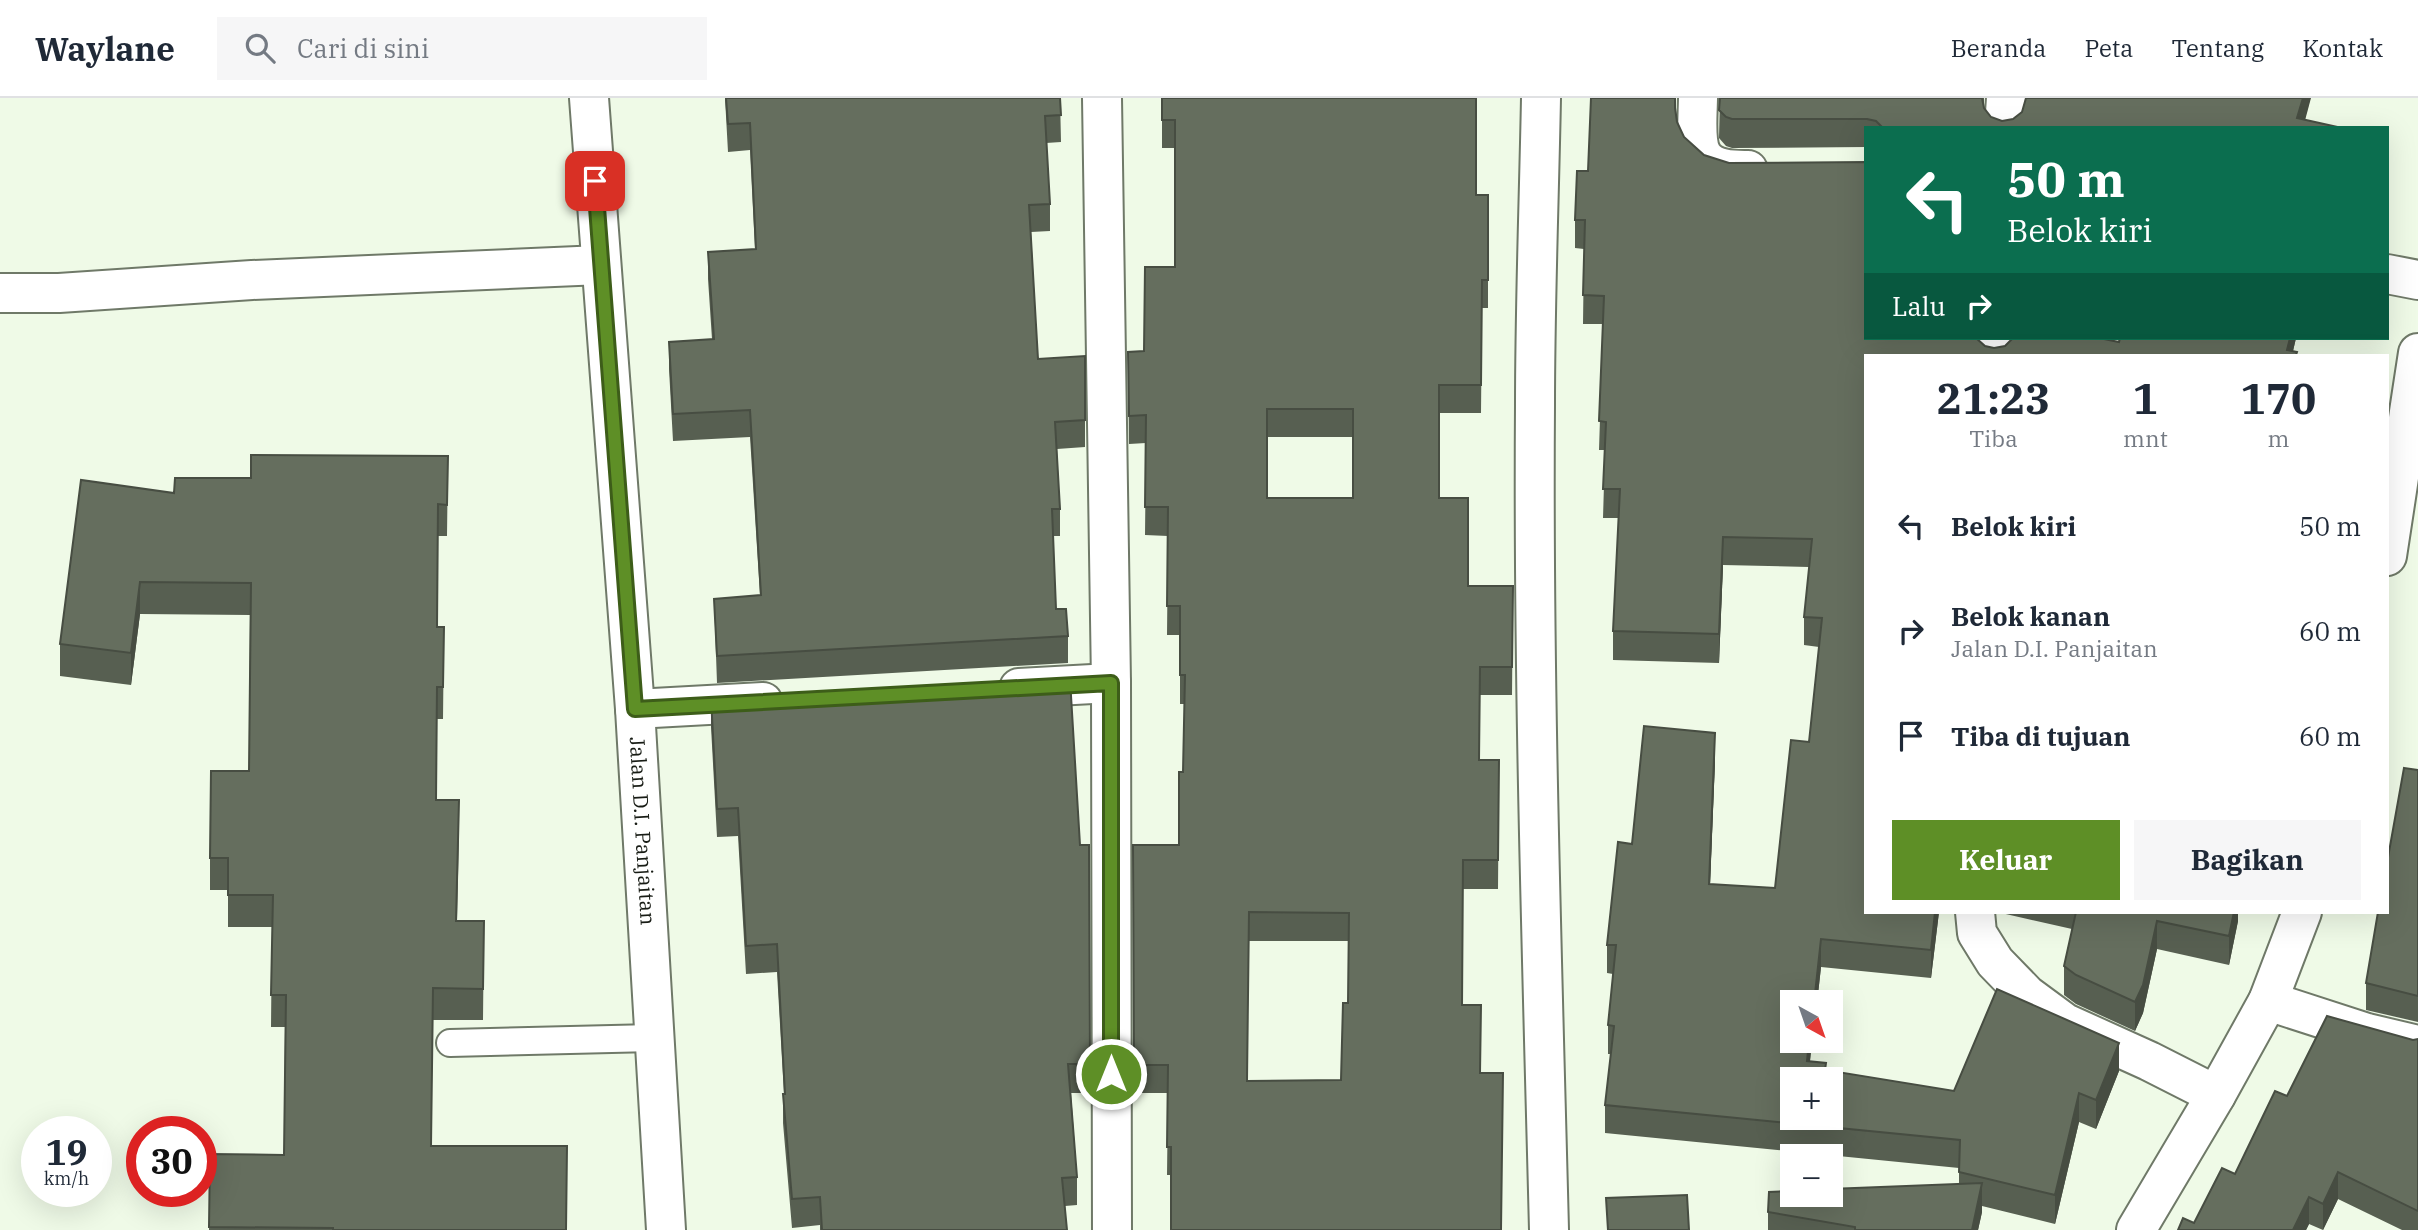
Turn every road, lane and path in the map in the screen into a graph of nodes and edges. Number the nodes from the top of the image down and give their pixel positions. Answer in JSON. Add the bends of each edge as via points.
{"nodes":[{"id":1,"x":589,"y":98,"type":"edge"},
{"id":2,"x":1102,"y":98,"type":"edge"},
{"id":3,"x":1541,"y":98,"type":"edge"},
{"id":4,"x":1698,"y":98,"type":"edge"},
{"id":5,"x":2006,"y":98,"type":"edge"},
{"id":6,"x":2004,"y":126,"type":"edge"},
{"id":7,"x":1782,"y":169,"type":"edge"},
{"id":8,"x":601,"y":265,"type":"junction"},
{"id":9,"x":2389,"y":274,"type":"edge"},
{"id":10,"x":2418,"y":280,"type":"edge"},
{"id":11,"x":0,"y":293,"type":"edge"},
{"id":12,"x":2418,"y":353,"type":"edge"},
{"id":13,"x":2389,"y":543,"type":"edge"},
{"id":14,"x":1111,"y":683,"type":"junction"},
{"id":15,"x":988,"y":690,"type":"edge"},
{"id":16,"x":798,"y":700,"type":"edge"},
{"id":17,"x":635,"y":709,"type":"junction"},
{"id":18,"x":1975,"y":914,"type":"edge"},
{"id":19,"x":2301,"y":914,"type":"edge"},
{"id":20,"x":2268,"y":1001,"type":"junction"},
{"id":21,"x":653,"y":1038,"type":"junction"},
{"id":22,"x":450,"y":1043,"type":"dead end"},
{"id":23,"x":2418,"y":1045,"type":"edge"},
{"id":24,"x":2216,"y":1095,"type":"junction"},
{"id":25,"x":666,"y":1230,"type":"edge"},
{"id":26,"x":1112,"y":1230,"type":"edge"},
{"id":27,"x":1549,"y":1230,"type":"edge"},
{"id":28,"x":2136,"y":1230,"type":"edge"}],
"edges":[{"from":1,"to":8,"type":"street","name":"Jalan D.I. Panjaitan"},
{"from":2,"to":14,"type":"street"},
{"from":3,"to":27,"type":"street","via":[[1535,650]]},
{"from":4,"to":7,"type":"street","via":[[1697,141],[1705,160],[1730,170]]},
{"from":5,"to":6,"type":"street"},
{"from":8,"to":11,"type":"street"},
{"from":8,"to":17,"type":"street","name":"Jalan D.I. Panjaitan"},
{"from":9,"to":10,"type":"street"},
{"from":12,"to":13,"type":"street"},
{"from":14,"to":15,"type":"street"},
{"from":14,"to":26,"type":"street"},
{"from":16,"to":17,"type":"street"},
{"from":17,"to":21,"type":"street","name":"Jalan D.I. Panjaitan"},
{"from":18,"to":24,"type":"street","via":[[1977,933],[1995,962],[2036,1002],[2065,1023]]},
{"from":19,"to":20,"type":"street"},
{"from":20,"to":23,"type":"street"},
{"from":20,"to":24,"type":"street"},
{"from":21,"to":22,"type":"lane"},
{"from":21,"to":25,"type":"street","name":"Jalan D.I. Panjaitan"},
{"from":24,"to":28,"type":"street"}]}
